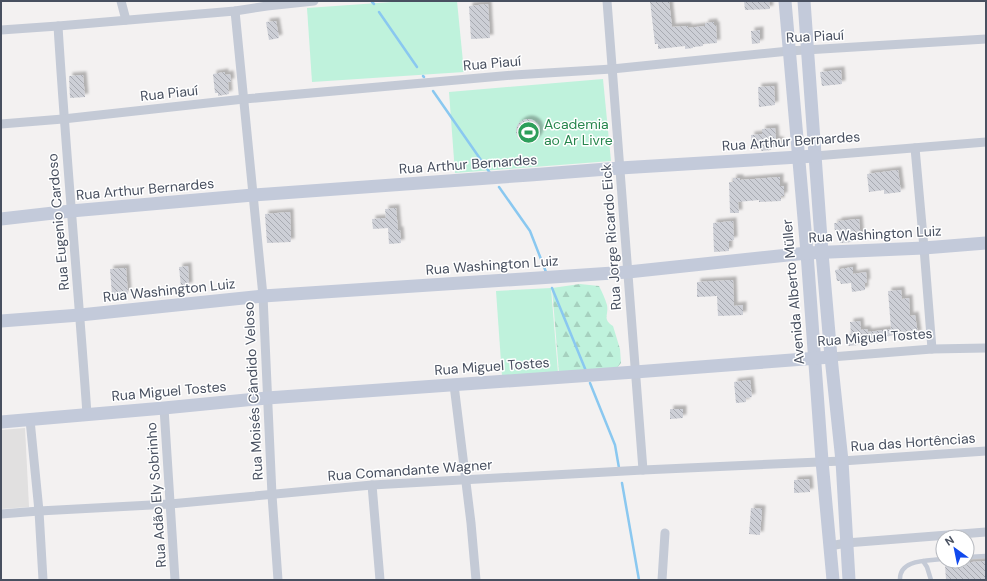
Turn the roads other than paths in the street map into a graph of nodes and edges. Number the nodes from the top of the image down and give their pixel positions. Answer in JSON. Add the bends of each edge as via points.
{"nodes":[{"id":1,"x":121,"y":1,"type":"edge"},
{"id":2,"x":314,"y":1,"type":"edge"},
{"id":3,"x":607,"y":1,"type":"edge"},
{"id":4,"x":785,"y":1,"type":"edge"},
{"id":5,"x":804,"y":1,"type":"edge"},
{"id":6,"x":267,"y":3,"type":"edge"},
{"id":7,"x":235,"y":11,"type":"junction"},
{"id":8,"x":126,"y":20,"type":"junction"},
{"id":9,"x":58,"y":26,"type":"junction"},
{"id":10,"x":1,"y":30,"type":"edge"},
{"id":11,"x":986,"y":39,"type":"edge"},
{"id":12,"x":789,"y":51,"type":"junction"},
{"id":13,"x":807,"y":51,"type":"junction"},
{"id":14,"x":612,"y":69,"type":"junction"},
{"id":15,"x":244,"y":99,"type":"junction"},
{"id":16,"x":63,"y":119,"type":"junction"},
{"id":17,"x":1,"y":124,"type":"edge"},
{"id":18,"x":986,"y":142,"type":"edge"},
{"id":19,"x":916,"y":148,"type":"junction"},
{"id":20,"x":815,"y":156,"type":"junction"},
{"id":21,"x":799,"y":157,"type":"junction"},
{"id":22,"x":620,"y":168,"type":"junction"},
{"id":23,"x":253,"y":195,"type":"junction"},
{"id":24,"x":71,"y":211,"type":"junction"},
{"id":25,"x":1,"y":219,"type":"edge"},
{"id":26,"x":986,"y":243,"type":"edge"},
{"id":27,"x":924,"y":248,"type":"junction"},
{"id":28,"x":822,"y":253,"type":"junction"},
{"id":29,"x":807,"y":254,"type":"junction"},
{"id":30,"x":628,"y":272,"type":"junction"},
{"id":31,"x":263,"y":296,"type":"junction"},
{"id":32,"x":80,"y":315,"type":"junction"},
{"id":33,"x":1,"y":321,"type":"edge"},
{"id":34,"x":986,"y":348,"type":"edge"},
{"id":35,"x":932,"y":349,"type":"junction"},
{"id":36,"x":815,"y":357,"type":"junction"},
{"id":37,"x":831,"y":357,"type":"junction"},
{"id":38,"x":635,"y":372,"type":"junction"},
{"id":39,"x":454,"y":385,"type":"junction"},
{"id":40,"x":267,"y":398,"type":"junction"},
{"id":41,"x":164,"y":408,"type":"junction"},
{"id":42,"x":87,"y":414,"type":"junction"},
{"id":43,"x":30,"y":420,"type":"junction"},
{"id":44,"x":1,"y":422,"type":"edge"},
{"id":45,"x":986,"y":451,"type":"edge"},
{"id":46,"x":822,"y":461,"type":"junction"},
{"id":47,"x":842,"y":461,"type":"junction"},
{"id":48,"x":643,"y":470,"type":"junction"},
{"id":49,"x":466,"y":480,"type":"junction"},
{"id":50,"x":372,"y":485,"type":"junction"},
{"id":51,"x":272,"y":495,"type":"junction"},
{"id":52,"x":170,"y":504,"type":"junction"},
{"id":53,"x":39,"y":511,"type":"junction"},
{"id":54,"x":1,"y":514,"type":"edge"},
{"id":55,"x":986,"y":532,"type":"edge"},
{"id":56,"x":665,"y":533,"type":"dead end"},
{"id":57,"x":846,"y":543,"type":"junction"},
{"id":58,"x":830,"y":546,"type":"junction"},
{"id":59,"x":986,"y":556,"type":"edge"},
{"id":60,"x":975,"y":557,"type":"edge"},
{"id":61,"x":935,"y":560,"type":"edge"},
{"id":62,"x":923,"y":561,"type":"junction"},
{"id":63,"x":43,"y":580,"type":"edge"},
{"id":64,"x":175,"y":580,"type":"edge"},
{"id":65,"x":278,"y":580,"type":"edge"},
{"id":66,"x":380,"y":580,"type":"edge"},
{"id":67,"x":476,"y":580,"type":"edge"},
{"id":68,"x":662,"y":580,"type":"edge"},
{"id":69,"x":833,"y":580,"type":"edge"},
{"id":70,"x":849,"y":580,"type":"edge"},
{"id":71,"x":900,"y":580,"type":"edge"},
{"id":72,"x":930,"y":580,"type":"edge"}],
"edges":[{"from":1,"to":8,"type":"street"},
{"from":2,"to":6,"type":"street"},
{"from":3,"to":14,"type":"street","name":"Rua Jorge Ricardo Eick"},
{"from":4,"to":12,"type":"main road","name":"Avenida Alberto Müller"},
{"from":5,"to":13,"type":"main road"},
{"from":6,"to":7,"type":"street"},
{"from":7,"to":8,"type":"street"},
{"from":7,"to":15,"type":"street","name":"Rua Moisés Cândido Veloso"},
{"from":8,"to":9,"type":"street"},
{"from":9,"to":10,"type":"street"},
{"from":9,"to":16,"type":"street","name":"Rua Eugenio Cardoso"},
{"from":11,"to":13,"type":"street","name":"Rua Piauí"},
{"from":12,"to":13,"type":"street","name":"Rua Piauí"},
{"from":12,"to":14,"type":"street","name":"Rua Piauí"},
{"from":12,"to":21,"type":"main road","name":"Avenida Alberto Müller"},
{"from":13,"to":20,"type":"main road"},
{"from":14,"to":15,"type":"street","name":"Rua Piauí"},
{"from":14,"to":22,"type":"street","name":"Rua Jorge Ricardo Eick"},
{"from":15,"to":16,"type":"street","name":"Rua Piauí"},
{"from":15,"to":23,"type":"street","name":"Rua Moisés Cândido Veloso"},
{"from":16,"to":17,"type":"street","name":"Rua Piauí"},
{"from":16,"to":24,"type":"street","name":"Rua Eugenio Cardoso"},
{"from":18,"to":19,"type":"street","name":"Rua Arthur Bernardes"},
{"from":19,"to":20,"type":"street","name":"Rua Arthur Bernardes"},
{"from":19,"to":27,"type":"street"},
{"from":20,"to":21,"type":"main road","name":"Rua Arthur Bernardes"},
{"from":20,"to":28,"type":"main road"},
{"from":21,"to":22,"type":"main road","name":"Rua Arthur Bernardes"},
{"from":21,"to":29,"type":"main road","name":"Avenida Alberto Müller"},
{"from":22,"to":23,"type":"main road","name":"Rua Arthur Bernardes"},
{"from":22,"to":30,"type":"street","name":"Rua Jorge Ricardo Eick"},
{"from":23,"to":24,"type":"main road","name":"Rua Arthur Bernardes"},
{"from":23,"to":31,"type":"street","name":"Rua Moisés Cândido Veloso"},
{"from":24,"to":25,"type":"main road","name":"Rua Arthur Bernardes"},
{"from":24,"to":32,"type":"street","name":"Rua Eugenio Cardoso"},
{"from":26,"to":27,"type":"main road","name":"Rua Washington Luiz"},
{"from":27,"to":28,"type":"main road","name":"Rua Washington Luiz"},
{"from":27,"to":35,"type":"street"},
{"from":28,"to":29,"type":"main road","name":"Rua Washington Luiz"},
{"from":28,"to":37,"type":"main road"},
{"from":29,"to":30,"type":"main road","name":"Rua Washington Luiz"},
{"from":29,"to":36,"type":"main road","name":"Avenida Alberto Müller"},
{"from":30,"to":31,"type":"main road","name":"Rua Washington Luiz"},
{"from":30,"to":38,"type":"street","name":"Rua Jorge Ricardo Eick"},
{"from":31,"to":32,"type":"main road","name":"Rua Washington Luiz"},
{"from":31,"to":40,"type":"street","name":"Rua Moisés Cândido Veloso"},
{"from":32,"to":33,"type":"main road","name":"Rua Washington Luiz"},
{"from":32,"to":42,"type":"street","name":"Rua Eugenio Cardoso"},
{"from":34,"to":35,"type":"street","name":"Rua Miguel Tostes"},
{"from":35,"to":37,"type":"street","name":"Rua Miguel Tostes"},
{"from":36,"to":37,"type":"main road","name":"Rua Miguel Tostes"},
{"from":36,"to":38,"type":"main road","name":"Rua Miguel Tostes"},
{"from":36,"to":46,"type":"main road","name":"Avenida Alberto Müller"},
{"from":37,"to":47,"type":"main road"},
{"from":38,"to":39,"type":"main road","name":"Rua Miguel Tostes"},
{"from":38,"to":48,"type":"street","name":"Rua Jorge Ricardo Eick"},
{"from":39,"to":40,"type":"main road","name":"Rua Miguel Tostes"},
{"from":39,"to":49,"type":"street"},
{"from":40,"to":41,"type":"main road","name":"Rua Miguel Tostes"},
{"from":40,"to":51,"type":"street","name":"Rua Moisés Cândido Veloso"},
{"from":41,"to":42,"type":"main road","name":"Rua Miguel Tostes"},
{"from":41,"to":52,"type":"street","name":"Rua Adão Ely Sobrinho"},
{"from":42,"to":43,"type":"main road","name":"Rua Miguel Tostes"},
{"from":43,"to":44,"type":"main road","name":"Rua Miguel Tostes"},
{"from":43,"to":53,"type":"street"},
{"from":45,"to":47,"type":"street","name":"Rua das Hortências"},
{"from":46,"to":47,"type":"street","name":"Rua das Hortências"},
{"from":46,"to":48,"type":"street","name":"Rua Comandante Wagner"},
{"from":46,"to":58,"type":"main road","name":"Avenida Alberto Müller"},
{"from":47,"to":57,"type":"main road"},
{"from":48,"to":49,"type":"street","name":"Rua Comandante Wagner"},
{"from":49,"to":50,"type":"street","name":"Rua Comandante Wagner"},
{"from":49,"to":67,"type":"street"},
{"from":50,"to":51,"type":"street","name":"Rua Comandante Wagner"},
{"from":50,"to":66,"type":"street"},
{"from":51,"to":52,"type":"street","name":"Rua Comandante Wagner"},
{"from":51,"to":65,"type":"street","name":"Rua Moisés Cândido Veloso"},
{"from":52,"to":53,"type":"street","name":"Rua Comandante Wagner"},
{"from":52,"to":64,"type":"street","name":"Rua Adão Ely Sobrinho"},
{"from":53,"to":54,"type":"street","name":"Rua Comandante Wagner"},
{"from":53,"to":63,"type":"street"},
{"from":55,"to":57,"type":"street"},
{"from":56,"to":68,"type":"street"},
{"from":57,"to":58,"type":"street"},
{"from":57,"to":70,"type":"main road"},
{"from":58,"to":69,"type":"main road","name":"Avenida Alberto Müller"},
{"from":59,"to":60,"type":"lane"},
{"from":61,"to":62,"type":"lane"},
{"from":62,"to":71,"type":"lane","via":[[908,565],[902,570]]},
{"from":62,"to":72,"type":"lane"}]}
